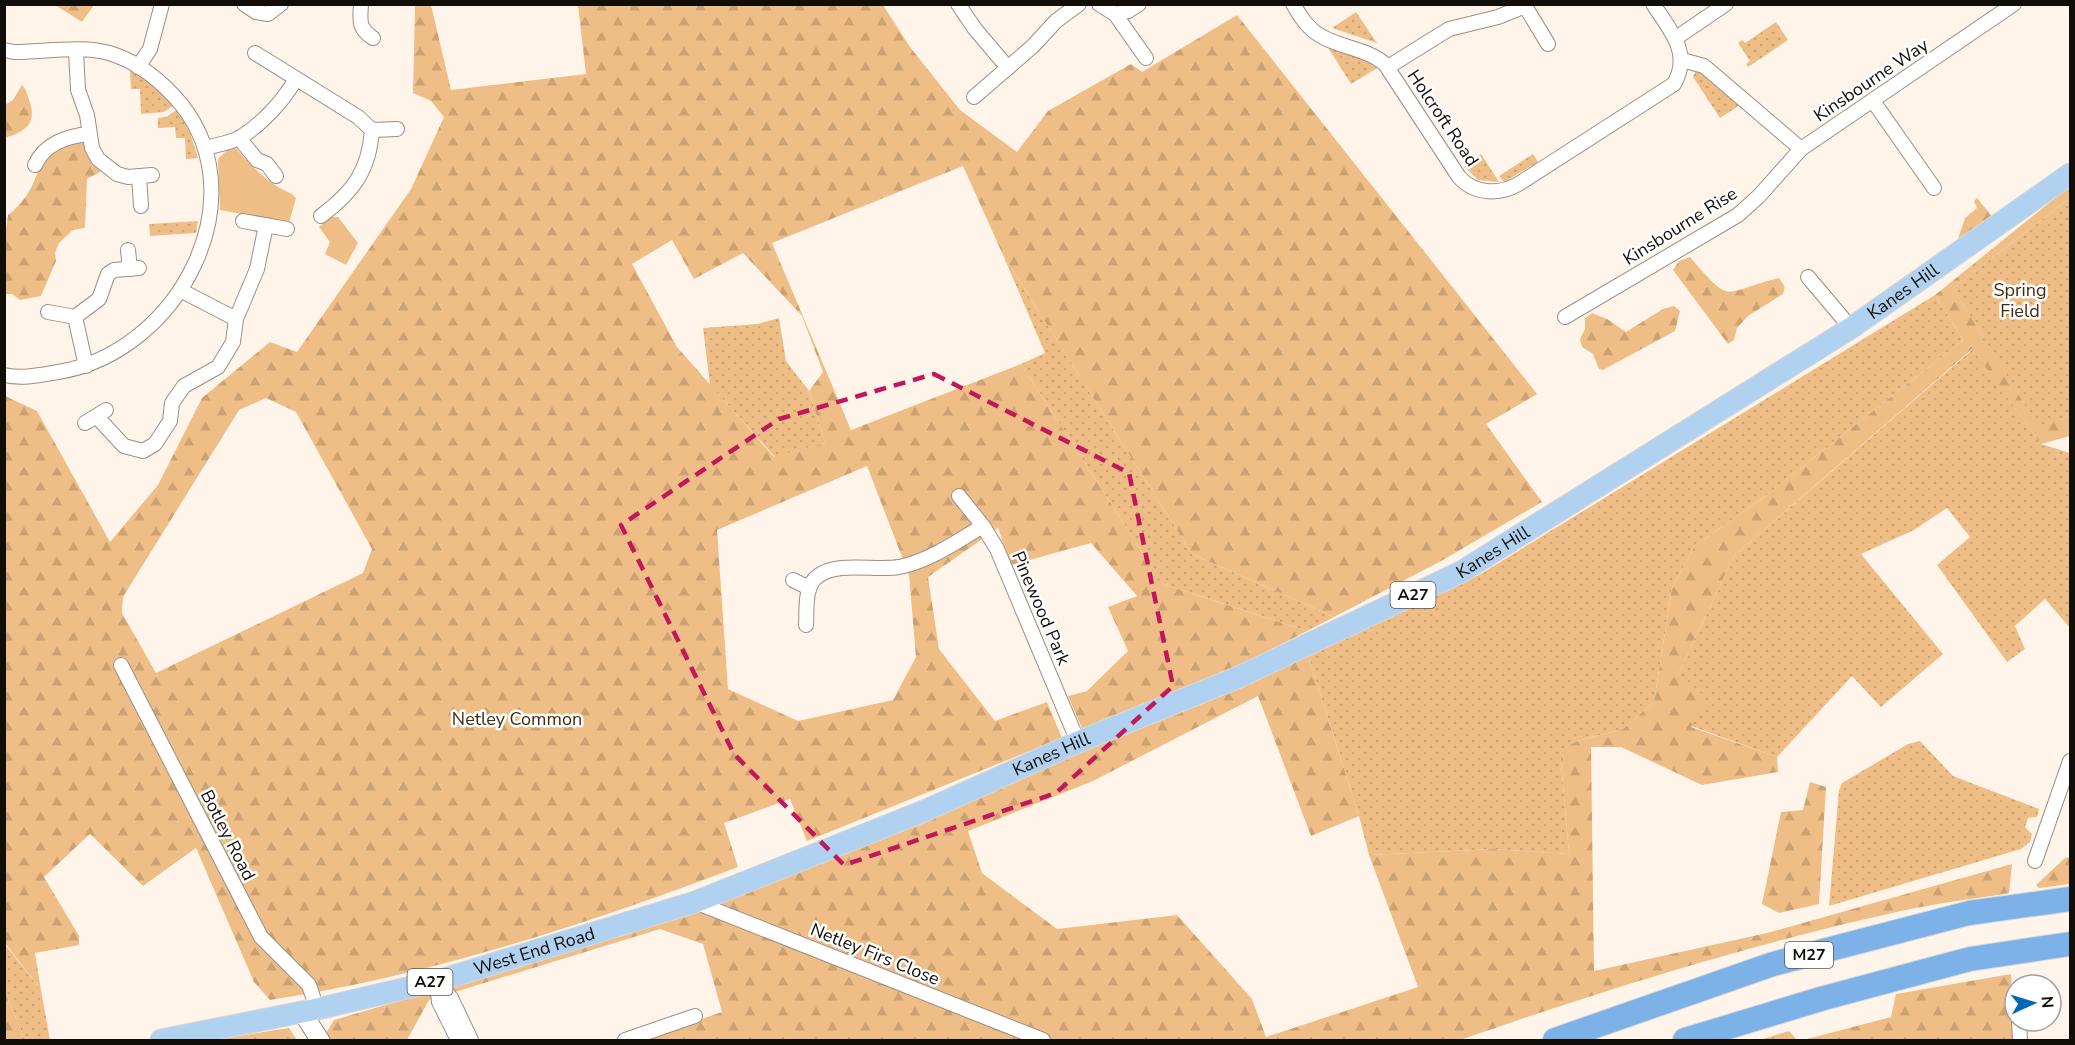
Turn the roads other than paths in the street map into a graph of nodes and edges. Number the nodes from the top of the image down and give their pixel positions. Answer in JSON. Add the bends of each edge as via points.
{"nodes":[{"id":1,"x":162,"y":4,"type":"edge"},
{"id":2,"x":244,"y":4,"type":"edge"},
{"id":3,"x":281,"y":4,"type":"edge"},
{"id":4,"x":361,"y":4,"type":"edge"},
{"id":5,"x":958,"y":4,"type":"edge"},
{"id":6,"x":1079,"y":4,"type":"edge"},
{"id":7,"x":1100,"y":4,"type":"edge"},
{"id":8,"x":1139,"y":4,"type":"edge"},
{"id":9,"x":1293,"y":4,"type":"edge"},
{"id":10,"x":1653,"y":4,"type":"edge"},
{"id":11,"x":1726,"y":4,"type":"edge"},
{"id":12,"x":2014,"y":4,"type":"edge"},
{"id":13,"x":1115,"y":14,"type":"junction"},
{"id":14,"x":373,"y":38,"type":"dead end"},
{"id":15,"x":1676,"y":38,"type":"junction"},
{"id":16,"x":1548,"y":44,"type":"dead end"},
{"id":17,"x":4,"y":50,"type":"edge"},
{"id":18,"x":76,"y":51,"type":"junction"},
{"id":19,"x":255,"y":53,"type":"dead end"},
{"id":20,"x":1146,"y":58,"type":"dead end"},
{"id":21,"x":1682,"y":60,"type":"junction"},
{"id":22,"x":138,"y":67,"type":"junction"},
{"id":23,"x":1388,"y":67,"type":"junction"},
{"id":24,"x":1008,"y":68,"type":"junction"},
{"id":25,"x":296,"y":79,"type":"junction"},
{"id":26,"x":974,"y":97,"type":"dead end"},
{"id":27,"x":1873,"y":100,"type":"junction"},
{"id":28,"x":397,"y":129,"type":"dead end"},
{"id":29,"x":372,"y":130,"type":"junction"},
{"id":30,"x":88,"y":134,"type":"junction"},
{"id":31,"x":239,"y":138,"type":"junction"},
{"id":32,"x":205,"y":148,"type":"junction"},
{"id":33,"x":1801,"y":149,"type":"junction"},
{"id":34,"x":35,"y":165,"type":"dead end"},
{"id":35,"x":2070,"y":174,"type":"edge"},
{"id":36,"x":276,"y":176,"type":"dead end"},
{"id":37,"x":1934,"y":188,"type":"dead end"},
{"id":38,"x":141,"y":206,"type":"dead end"},
{"id":39,"x":321,"y":216,"type":"dead end"},
{"id":40,"x":243,"y":221,"type":"dead end"},
{"id":41,"x":266,"y":225,"type":"junction"},
{"id":42,"x":287,"y":229,"type":"dead end"},
{"id":43,"x":128,"y":250,"type":"dead end"},
{"id":44,"x":1808,"y":277,"type":"dead end"},
{"id":45,"x":182,"y":291,"type":"junction"},
{"id":46,"x":48,"y":312,"type":"dead end"},
{"id":47,"x":75,"y":317,"type":"junction"},
{"id":48,"x":1565,"y":317,"type":"dead end"},
{"id":49,"x":236,"y":319,"type":"junction"},
{"id":50,"x":1851,"y":328,"type":"junction"},
{"id":51,"x":86,"y":366,"type":"junction"},
{"id":52,"x":4,"y":375,"type":"edge"},
{"id":53,"x":96,"y":417,"type":"dead end"},
{"id":54,"x":959,"y":496,"type":"dead end"},
{"id":55,"x":983,"y":526,"type":"junction"},
{"id":56,"x":793,"y":580,"type":"dead end"},
{"id":57,"x":809,"y":588,"type":"junction"},
{"id":58,"x":806,"y":625,"type":"dead end"},
{"id":59,"x":121,"y":665,"type":"dead end"},
{"id":60,"x":1078,"y":742,"type":"junction"},
{"id":61,"x":2070,"y":761,"type":"edge"},
{"id":62,"x":2035,"y":861,"type":"dead end"},
{"id":63,"x":2070,"y":900,"type":"edge"},
{"id":64,"x":694,"y":902,"type":"junction"},
{"id":65,"x":2070,"y":944,"type":"edge"},
{"id":66,"x":437,"y":981,"type":"junction"},
{"id":67,"x":310,"y":1011,"type":"junction"},
{"id":68,"x":695,"y":1016,"type":"dead end"},
{"id":69,"x":161,"y":1041,"type":"edge"},
{"id":70,"x":320,"y":1041,"type":"edge"},
{"id":71,"x":458,"y":1041,"type":"edge"},
{"id":72,"x":471,"y":1041,"type":"edge"},
{"id":73,"x":625,"y":1041,"type":"edge"},
{"id":74,"x":1043,"y":1041,"type":"edge"},
{"id":75,"x":1555,"y":1041,"type":"edge"},
{"id":76,"x":1685,"y":1041,"type":"edge"}],
"edges":[{"from":1,"to":22,"type":"street","via":[[150,49]]},
{"from":2,"to":3,"type":"street","via":[[268,14]]},
{"from":4,"to":14,"type":"street","via":[[359,21],[363,32]]},
{"from":5,"to":24,"type":"street"},
{"from":6,"to":24,"type":"street"},
{"from":7,"to":13,"type":"street"},
{"from":8,"to":13,"type":"street"},
{"from":9,"to":23,"type":"street","name":"Holcroft Road","via":[[1320,35],[1372,55]]},
{"from":10,"to":15,"type":"street"},
{"from":11,"to":15,"type":"street"},
{"from":12,"to":27,"type":"street","name":"Kinsbourne Way"},
{"from":13,"to":20,"type":"street"},
{"from":15,"to":21,"type":"street"},
{"from":16,"to":23,"type":"street","via":[[1525,6],[1449,29]]},
{"from":17,"to":18,"type":"street"},
{"from":18,"to":22,"type":"street","via":[[108,52]]},
{"from":18,"to":30,"type":"street","via":[[76,78],[87,115]]},
{"from":19,"to":25,"type":"street"},
{"from":21,"to":23,"type":"street","name":"Holcroft Road","via":[[1677,79],[1665,92],[1509,190],[1498,191],[1483,191],[1463,182]]},
{"from":21,"to":33,"type":"street","via":[[1704,66]]},
{"from":22,"to":32,"type":"street","via":[[181,103]]},
{"from":24,"to":26,"type":"street"},
{"from":25,"to":29,"type":"street"},
{"from":25,"to":31,"type":"street","via":[[284,99]]},
{"from":27,"to":33,"type":"street","name":"Kinsbourne Way"},
{"from":27,"to":37,"type":"street"},
{"from":28,"to":29,"type":"street"},
{"from":29,"to":39,"type":"street","via":[[368,163],[341,208]]},
{"from":30,"to":34,"type":"street","via":[[39,147]]},
{"from":30,"to":38,"type":"street","via":[[98,159],[109,169],[128,177],[145,176]]},
{"from":31,"to":32,"type":"street"},
{"from":31,"to":36,"type":"street"},
{"from":32,"to":45,"type":"street","via":[[208,224]]},
{"from":33,"to":48,"type":"street","name":"Kinsbourne Rise","via":[[1738,215]]},
{"from":35,"to":50,"type":"main road","name":"Kanes Hill","number":"A27"},
{"from":40,"to":41,"type":"street"},
{"from":41,"to":42,"type":"street"},
{"from":41,"to":49,"type":"street","via":[[257,269]]},
{"from":43,"to":47,"type":"street","via":[[135,268],[108,274],[99,299]]},
{"from":44,"to":50,"type":"street"},
{"from":45,"to":49,"type":"street"},
{"from":45,"to":51,"type":"street","via":[[166,313],[134,340]]},
{"from":46,"to":47,"type":"street"},
{"from":47,"to":51,"type":"street"},
{"from":49,"to":53,"type":"street","via":[[233,342],[218,367],[184,386],[172,403],[170,421],[155,444],[143,451],[124,447]]},
{"from":50,"to":60,"type":"main road","name":"Kanes Hill","number":"A27","via":[[1461,572],[1239,677]]},
{"from":51,"to":52,"type":"street","via":[[22,377]]},
{"from":54,"to":55,"type":"street","name":"Pinewood Park"},
{"from":55,"to":57,"type":"street","via":[[938,553],[902,566],[870,570],[836,568],[816,577]]},
{"from":55,"to":60,"type":"street","name":"Pinewood Park","via":[[997,549]]},
{"from":56,"to":57,"type":"street"},
{"from":57,"to":58,"type":"street"},
{"from":59,"to":67,"type":"street","name":"Botley Road","via":[[261,937],[309,985]]},
{"from":60,"to":64,"type":"main road","name":"Kanes Hill","number":"A27","via":[[924,811]]},
{"from":61,"to":62,"type":"street"},
{"from":63,"to":75,"type":"highway","number":"M27","via":[[1969,913],[1773,964]]},
{"from":64,"to":66,"type":"main road","name":"West End Road","number":"A27"},
{"from":64,"to":74,"type":"street","name":"Netley Firs Close"},
{"from":65,"to":76,"type":"highway","number":"M27","via":[[1970,959]]},
{"from":66,"to":67,"type":"main road","name":"West End Road","number":"A27"},
{"from":66,"to":71,"type":"street","via":[[439,1002]]},
{"from":66,"to":72,"type":"street","via":[[451,998]]},
{"from":67,"to":69,"type":"main road","name":"West End Road","number":"A27"},
{"from":67,"to":70,"type":"main road"},
{"from":68,"to":73,"type":"street"}]}
